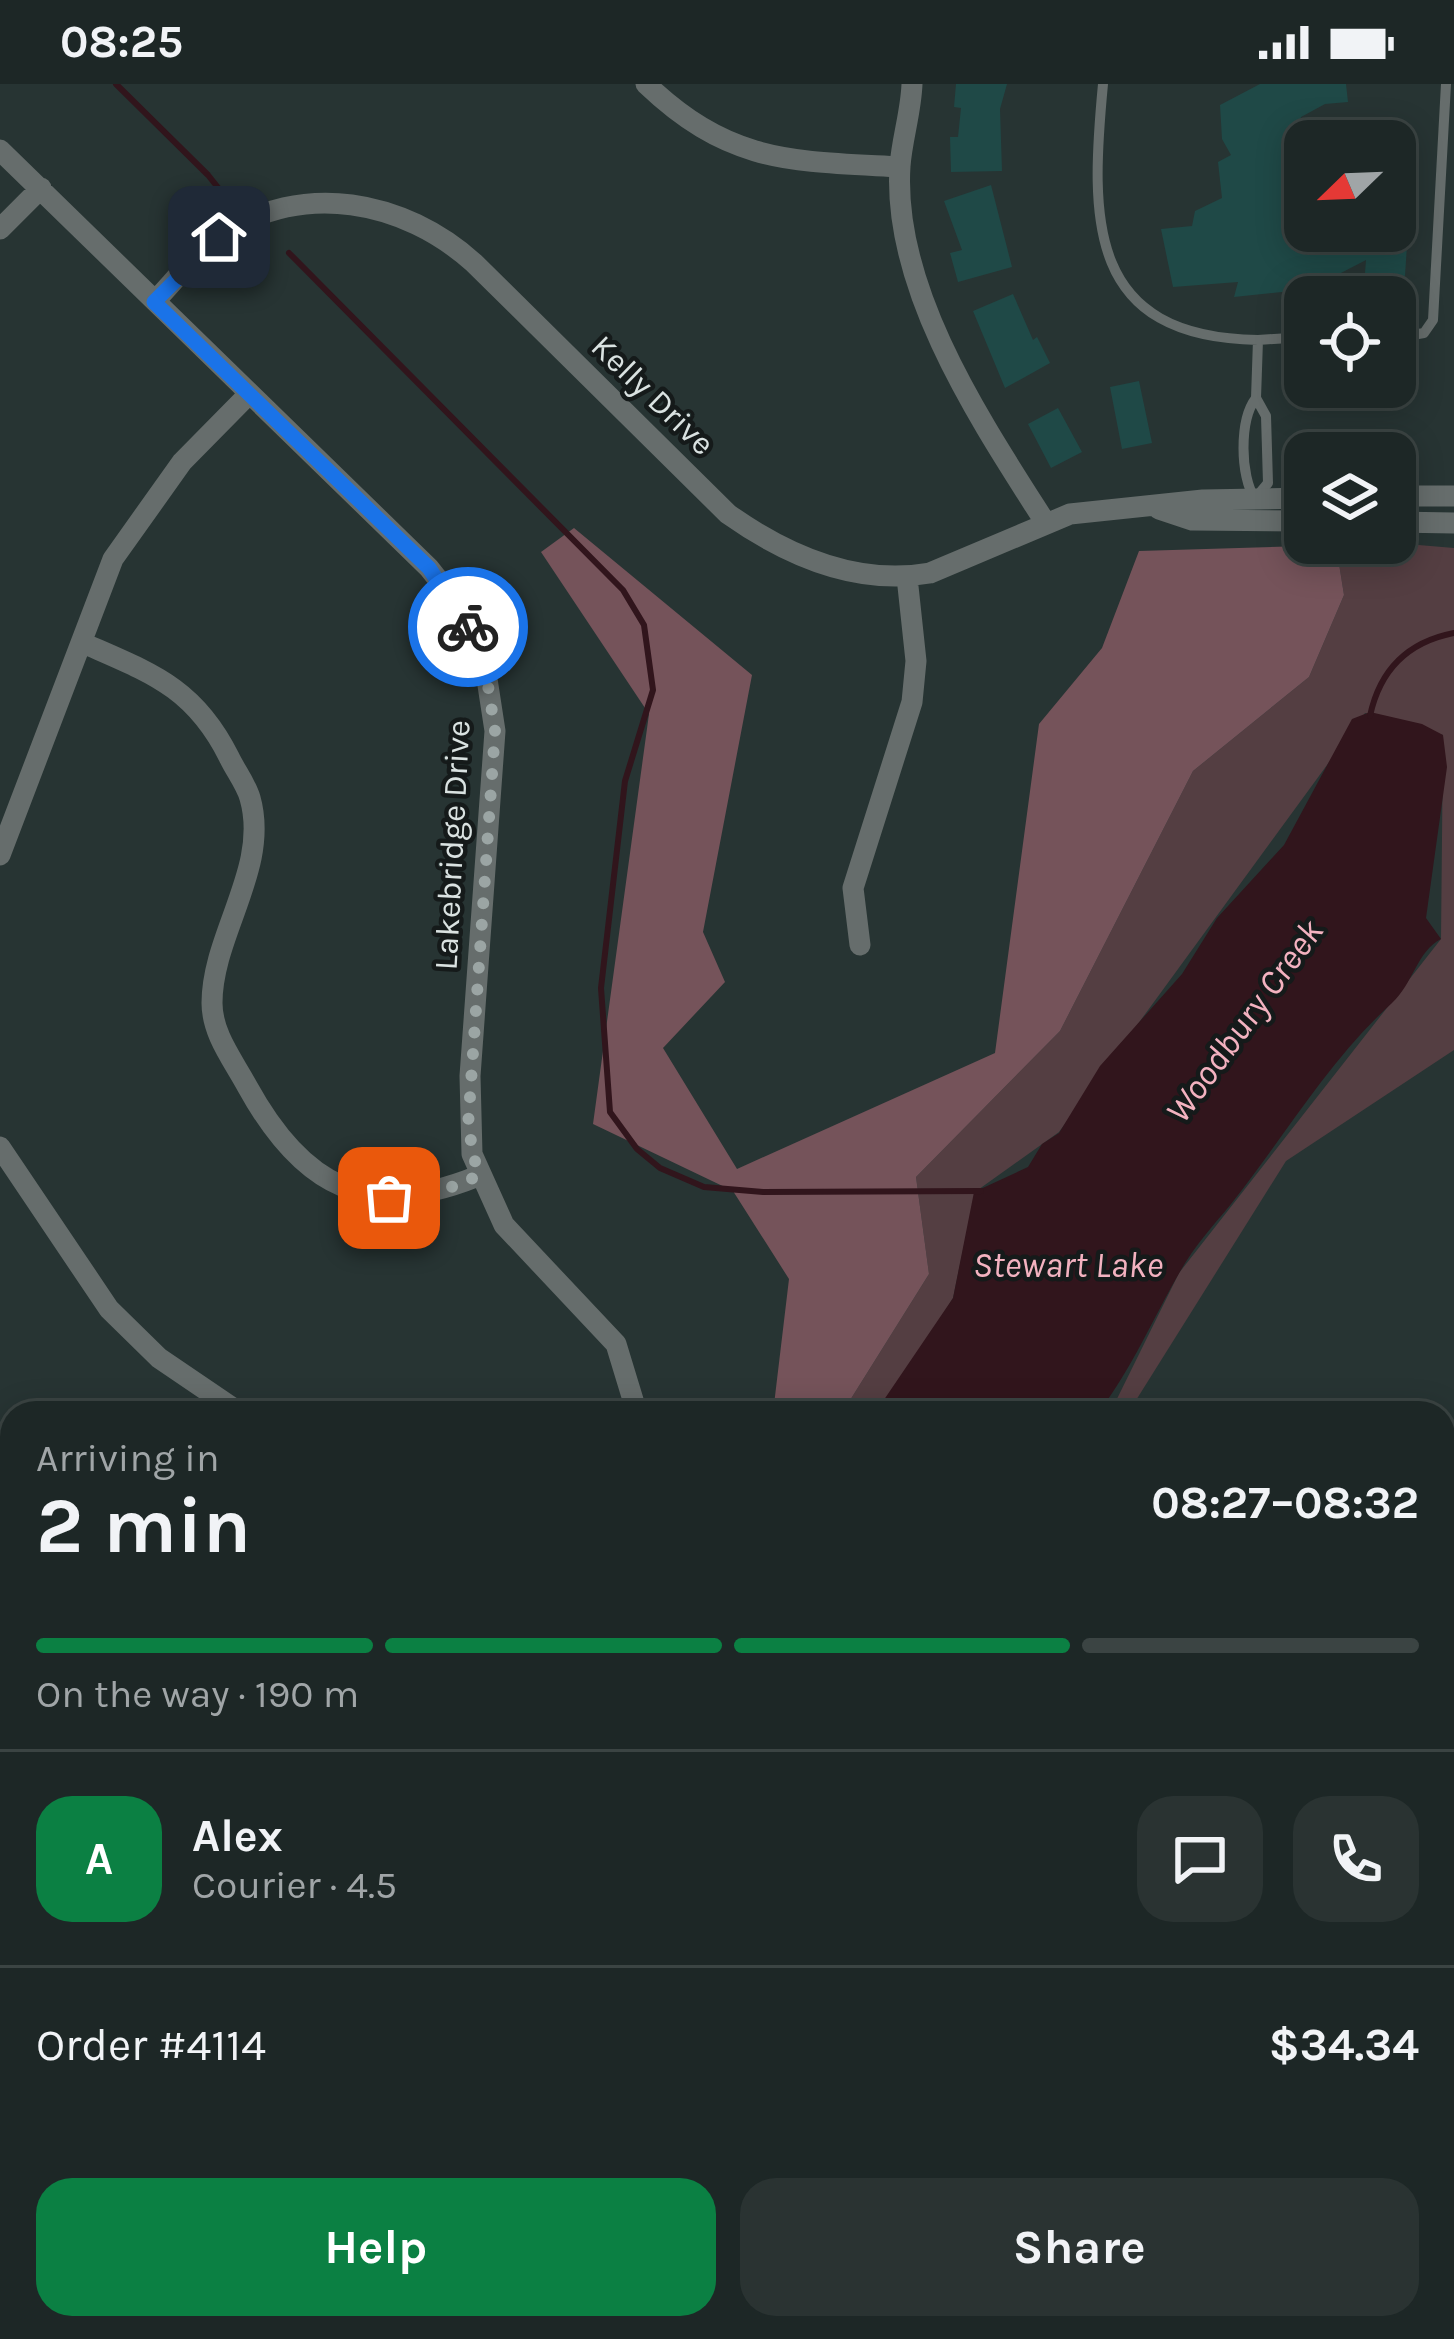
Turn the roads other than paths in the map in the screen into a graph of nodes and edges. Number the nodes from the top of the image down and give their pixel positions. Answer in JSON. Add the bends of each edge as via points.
{"nodes":[{"id":1,"x":646,"y":84,"type":"edge"},
{"id":2,"x":912,"y":84,"type":"edge"},
{"id":3,"x":1103,"y":84,"type":"edge"},
{"id":4,"x":1446,"y":84,"type":"edge"},
{"id":5,"x":0,"y":150,"type":"edge"},
{"id":6,"x":900,"y":167,"type":"junction"},
{"id":7,"x":41,"y":188,"type":"junction"},
{"id":8,"x":0,"y":229,"type":"edge"},
{"id":9,"x":154,"y":302,"type":"junction"},
{"id":10,"x":1416,"y":334,"type":"edge"},
{"id":11,"x":1284,"y":339,"type":"edge"},
{"id":12,"x":1258,"y":340,"type":"junction"},
{"id":13,"x":248,"y":394,"type":"junction"},
{"id":14,"x":1256,"y":398,"type":"junction"},
{"id":15,"x":1416,"y":496,"type":"edge"},
{"id":16,"x":1454,"y":496,"type":"edge"},
{"id":17,"x":1284,"y":503,"type":"edge"},
{"id":18,"x":1255,"y":510,"type":"junction"},
{"id":19,"x":1284,"y":516,"type":"edge"},
{"id":20,"x":1045,"y":522,"type":"junction"},
{"id":21,"x":1416,"y":522,"type":"edge"},
{"id":22,"x":1454,"y":523,"type":"edge"},
{"id":23,"x":908,"y":577,"type":"junction"},
{"id":24,"x":82,"y":644,"type":"junction"},
{"id":25,"x":0,"y":855,"type":"edge"},
{"id":26,"x":860,"y":945,"type":"dead end"},
{"id":27,"x":0,"y":1147,"type":"edge"},
{"id":28,"x":478,"y":1176,"type":"junction"},
{"id":29,"x":223,"y":1401,"type":"edge"},
{"id":30,"x":633,"y":1401,"type":"edge"}],
"edges":[{"from":1,"to":6,"type":"street","via":[[694,128],[731,144],[795,161]]},
{"from":2,"to":6,"type":"street"},
{"from":3,"to":12,"type":"lane","via":[[1101,223],[1107,263],[1122,290],[1172,326]]},
{"from":4,"to":10,"type":"lane","via":[[1433,320]]},
{"from":5,"to":7,"type":"street","name":"Lakebridge Drive"},
{"from":6,"to":20,"type":"street","via":[[915,266],[947,359]]},
{"from":7,"to":8,"type":"street"},
{"from":7,"to":9,"type":"street","name":"Lakebridge Drive"},
{"from":9,"to":13,"type":"street","name":"Lakebridge Drive"},
{"from":9,"to":23,"type":"street","name":"Kelly Drive","via":[[219,237],[261,216],[334,201],[404,216],[474,263],[728,514],[767,542],[848,572]]},
{"from":11,"to":12,"type":"lane"},
{"from":12,"to":14,"type":"lane"},
{"from":13,"to":24,"type":"street","via":[[143,510],[113,559]]},
{"from":13,"to":28,"type":"street","name":"Lakebridge Drive","via":[[429,568],[455,601],[485,666],[494,770],[468,1126]]},
{"from":14,"to":18,"type":"lane","via":[[1247,410],[1246,466]]},
{"from":14,"to":18,"type":"lane","via":[[1266,416],[1268,483]]},
{"from":15,"to":16,"type":"street"},
{"from":17,"to":18,"type":"street","name":"Kelly Drive"},
{"from":18,"to":19,"type":"street","name":"Kelly Drive"},
{"from":18,"to":20,"type":"street","name":"Kelly Drive","via":[[1152,507]]},
{"from":20,"to":23,"type":"street","name":"Kelly Drive"},
{"from":21,"to":22,"type":"street"},
{"from":23,"to":26,"type":"street","via":[[912,703],[854,888]]},
{"from":24,"to":25,"type":"street"},
{"from":24,"to":28,"type":"street","via":[[185,694],[211,721],[250,798],[247,875],[212,1004],[216,1031],[277,1137],[308,1170],[344,1189],[389,1198],[432,1195]]},
{"from":27,"to":29,"type":"street","via":[[109,1309],[158,1358]]},
{"from":28,"to":30,"type":"street","name":"Lakebridge Drive","via":[[504,1226],[616,1344]]}]}
